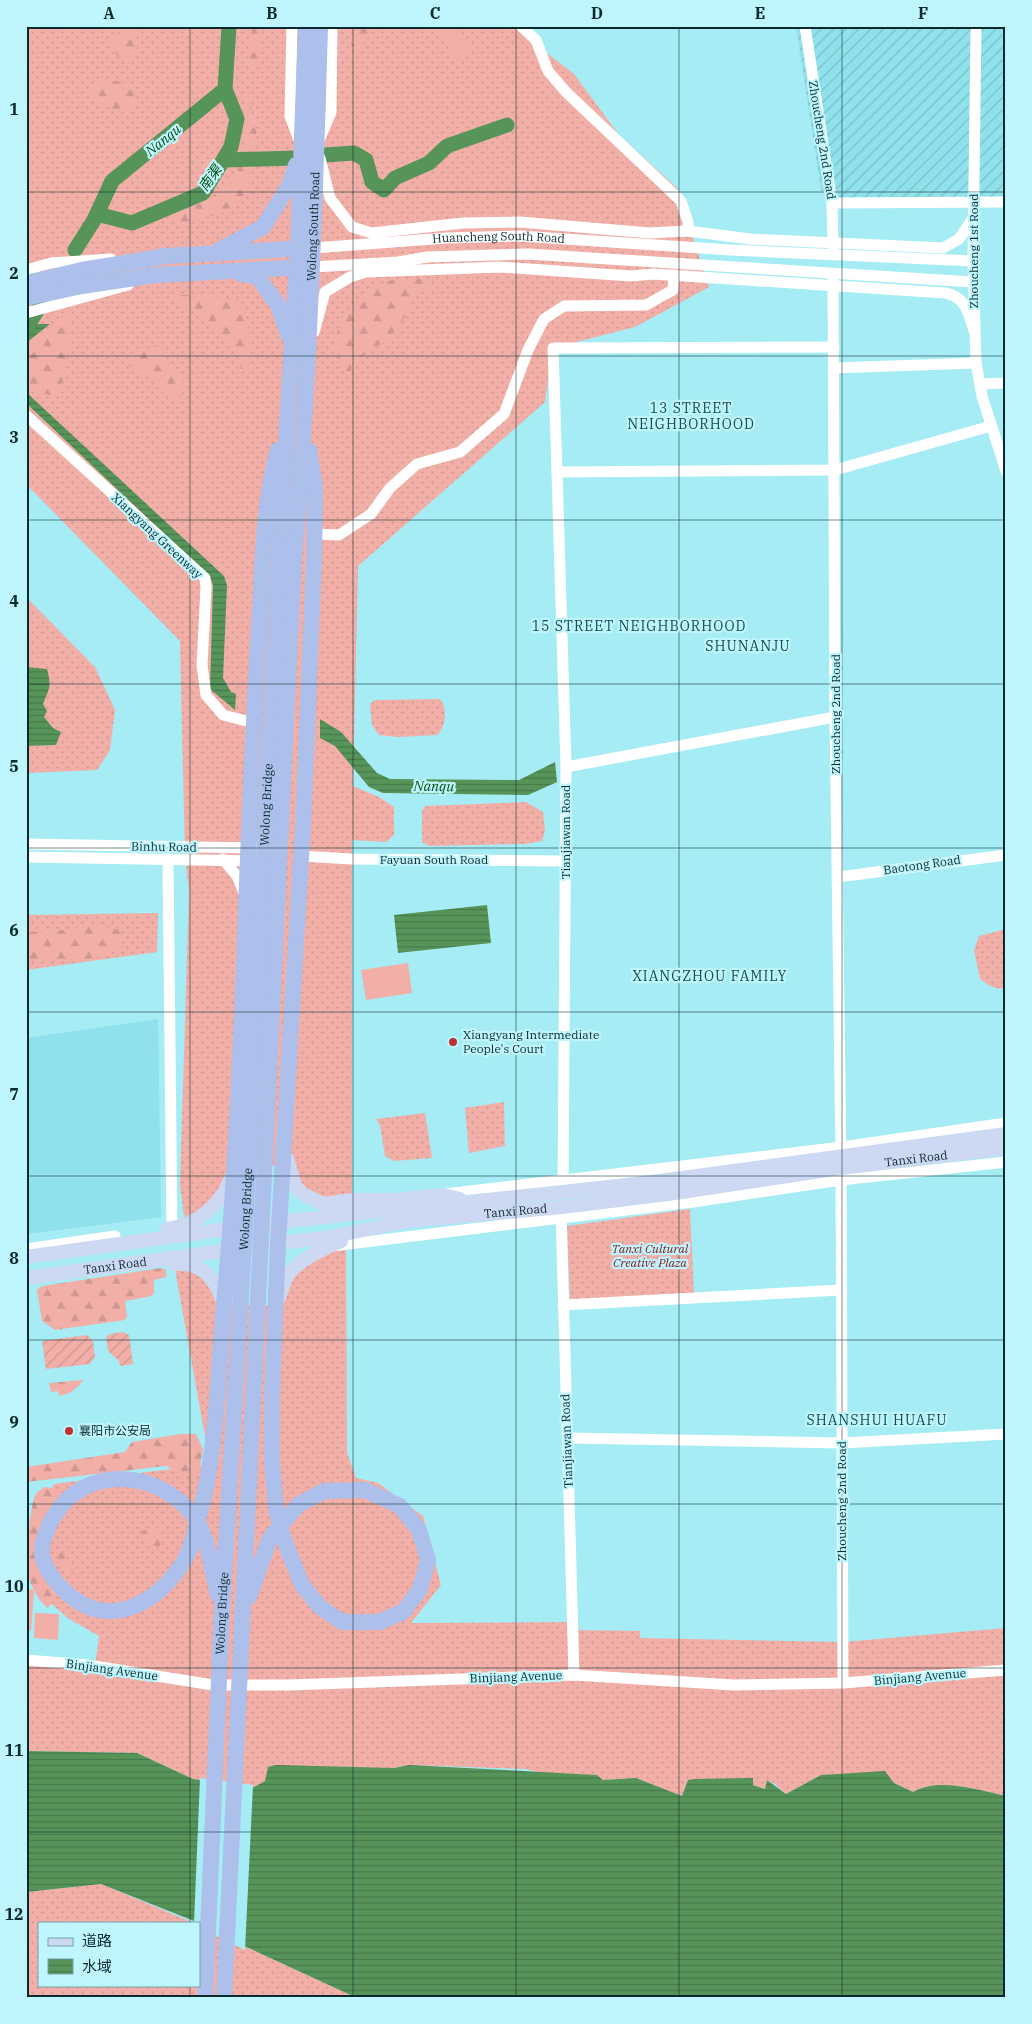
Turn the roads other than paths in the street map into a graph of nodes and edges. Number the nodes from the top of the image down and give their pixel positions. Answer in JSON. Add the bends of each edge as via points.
{"nodes":[{"id":1,"x":292,"y":26,"type":"edge"},
{"id":2,"x":306,"y":26,"type":"edge"},
{"id":3,"x":320,"y":26,"type":"edge"},
{"id":4,"x":332,"y":26,"type":"edge"},
{"id":5,"x":521,"y":26,"type":"edge"},
{"id":6,"x":805,"y":26,"type":"edge"},
{"id":7,"x":976,"y":26,"type":"edge"},
{"id":8,"x":309,"y":146,"type":"junction"},
{"id":9,"x":974,"y":201,"type":"junction"},
{"id":10,"x":1006,"y":202,"type":"edge"},
{"id":11,"x":832,"y":203,"type":"junction"},
{"id":12,"x":973,"y":218,"type":"junction"},
{"id":13,"x":491,"y":223,"type":"junction"},
{"id":14,"x":688,"y":231,"type":"junction"},
{"id":15,"x":372,"y":233,"type":"junction"},
{"id":16,"x":520,"y":236,"type":"junction"},
{"id":17,"x":833,"y":242,"type":"junction"},
{"id":18,"x":403,"y":243,"type":"junction"},
{"id":19,"x":306,"y":248,"type":"junction"},
{"id":20,"x":212,"y":253,"type":"junction"},
{"id":21,"x":528,"y":254,"type":"junction"},
{"id":22,"x":833,"y":255,"type":"junction"},
{"id":23,"x":972,"y":261,"type":"junction"},
{"id":24,"x":398,"y":262,"type":"junction"},
{"id":25,"x":313,"y":267,"type":"junction"},
{"id":26,"x":500,"y":267,"type":"junction"},
{"id":27,"x":297,"y":268,"type":"junction"},
{"id":28,"x":26,"y":270,"type":"edge"},
{"id":29,"x":217,"y":270,"type":"junction"},
{"id":30,"x":81,"y":272,"type":"junction"},
{"id":31,"x":368,"y":272,"type":"junction"},
{"id":32,"x":168,"y":274,"type":"junction"},
{"id":33,"x":833,"y":274,"type":"junction"},
{"id":34,"x":674,"y":275,"type":"junction"},
{"id":35,"x":973,"y":282,"type":"junction"},
{"id":36,"x":26,"y":283,"type":"edge"},
{"id":37,"x":833,"y":286,"type":"junction"},
{"id":38,"x":26,"y":298,"type":"edge"},
{"id":39,"x":26,"y":313,"type":"edge"},
{"id":40,"x":975,"y":333,"type":"junction"},
{"id":41,"x":292,"y":345,"type":"junction"},
{"id":42,"x":834,"y":347,"type":"junction"},
{"id":43,"x":309,"y":348,"type":"junction"},
{"id":44,"x":976,"y":363,"type":"junction"},
{"id":45,"x":834,"y":368,"type":"junction"},
{"id":46,"x":1006,"y":383,"type":"edge"},
{"id":47,"x":980,"y":384,"type":"junction"},
{"id":48,"x":26,"y":415,"type":"edge"},
{"id":49,"x":286,"y":422,"type":"junction"},
{"id":50,"x":991,"y":426,"type":"junction"},
{"id":51,"x":305,"y":428,"type":"junction"},
{"id":52,"x":835,"y":470,"type":"junction"},
{"id":53,"x":1006,"y":471,"type":"edge"},
{"id":54,"x":557,"y":472,"type":"junction"},
{"id":55,"x":314,"y":534,"type":"junction"},
{"id":56,"x":287,"y":558,"type":"junction"},
{"id":57,"x":835,"y":717,"type":"junction"},
{"id":58,"x":254,"y":724,"type":"junction"},
{"id":59,"x":566,"y":767,"type":"junction"},
{"id":60,"x":249,"y":816,"type":"junction"},
{"id":61,"x":26,"y":844,"type":"edge"},
{"id":62,"x":224,"y":854,"type":"junction"},
{"id":63,"x":247,"y":854,"type":"junction"},
{"id":64,"x":1006,"y":855,"type":"edge"},
{"id":65,"x":301,"y":856,"type":"junction"},
{"id":66,"x":26,"y":857,"type":"edge"},
{"id":67,"x":168,"y":859,"type":"junction"},
{"id":68,"x":566,"y":861,"type":"junction"},
{"id":69,"x":838,"y":877,"type":"junction"},
{"id":70,"x":246,"y":898,"type":"junction"},
{"id":71,"x":1006,"y":1123,"type":"edge"},
{"id":72,"x":1006,"y":1134,"type":"edge"},
{"id":73,"x":284,"y":1135,"type":"junction"},
{"id":74,"x":1006,"y":1148,"type":"edge"},
{"id":75,"x":1006,"y":1162,"type":"edge"},
{"id":76,"x":841,"y":1163,"type":"junction"},
{"id":77,"x":235,"y":1168,"type":"junction"},
{"id":78,"x":563,"y":1186,"type":"junction"},
{"id":79,"x":443,"y":1195,"type":"junction"},
{"id":80,"x":470,"y":1202,"type":"junction"},
{"id":81,"x":561,"y":1212,"type":"junction"},
{"id":82,"x":279,"y":1221,"type":"junction"},
{"id":83,"x":398,"y":1223,"type":"junction"},
{"id":84,"x":232,"y":1228,"type":"junction"},
{"id":85,"x":172,"y":1232,"type":"junction"},
{"id":86,"x":115,"y":1236,"type":"junction"},
{"id":87,"x":278,"y":1243,"type":"junction"},
{"id":88,"x":98,"y":1247,"type":"junction"},
{"id":89,"x":325,"y":1247,"type":"junction"},
{"id":90,"x":26,"y":1249,"type":"edge"},
{"id":91,"x":230,"y":1250,"type":"junction"},
{"id":92,"x":26,"y":1257,"type":"edge"},
{"id":93,"x":99,"y":1268,"type":"junction"},
{"id":94,"x":120,"y":1272,"type":"junction"},
{"id":95,"x":26,"y":1278,"type":"edge"},
{"id":96,"x":26,"y":1285,"type":"edge"},
{"id":97,"x":842,"y":1290,"type":"junction"},
{"id":98,"x":224,"y":1304,"type":"junction"},
{"id":99,"x":563,"y":1305,"type":"junction"},
{"id":100,"x":276,"y":1306,"type":"junction"},
{"id":101,"x":1006,"y":1434,"type":"edge"},
{"id":102,"x":568,"y":1438,"type":"junction"},
{"id":103,"x":842,"y":1443,"type":"junction"},
{"id":104,"x":222,"y":1612,"type":"junction"},
{"id":105,"x":244,"y":1612,"type":"junction"},
{"id":106,"x":26,"y":1660,"type":"edge"},
{"id":107,"x":1006,"y":1670,"type":"edge"},
{"id":108,"x":574,"y":1675,"type":"junction"},
{"id":109,"x":843,"y":1683,"type":"junction"},
{"id":110,"x":205,"y":1998,"type":"edge"},
{"id":111,"x":224,"y":1998,"type":"edge"}],
"edges":[{"from":1,"to":8,"type":"street","via":[[290,116]]},
{"from":2,"to":8,"type":"highway","name":"Wolong South Road"},
{"from":3,"to":8,"type":"highway","name":"Wolong South Road"},
{"from":4,"to":8,"type":"street","via":[[330,112]]},
{"from":5,"to":14,"type":"street","via":[[536,40],[548,72],[566,92],[682,201]]},
{"from":6,"to":11,"type":"street","name":"Zhoucheng 2nd Road"},
{"from":7,"to":9,"type":"street","name":"Zhoucheng 1st Road"},
{"from":8,"to":15,"type":"street","via":[[330,198],[352,227]]},
{"from":8,"to":19,"type":"highway","name":"Wolong South Road"},
{"from":8,"to":20,"type":"highway","via":[[264,228]]},
{"from":9,"to":10,"type":"street"},
{"from":9,"to":11,"type":"street"},
{"from":9,"to":12,"type":"street","name":"Zhoucheng 1st Road"},
{"from":11,"to":17,"type":"street","name":"Zhoucheng 2nd Road"},
{"from":12,"to":17,"type":"street","via":[[959,238],[943,248]]},
{"from":12,"to":23,"type":"street","name":"Zhoucheng 1st Road"},
{"from":13,"to":14,"type":"street","via":[[520,222],[650,233]]},
{"from":13,"to":15,"type":"street","via":[[425,226]]},
{"from":13,"to":16,"type":"street"},
{"from":14,"to":17,"type":"street","via":[[750,239]]},
{"from":15,"to":18,"type":"street"},
{"from":16,"to":18,"type":"street","name":"Huancheng South Road"},
{"from":16,"to":22,"type":"street","name":"Huancheng South Road"},
{"from":17,"to":22,"type":"street","name":"Zhoucheng 2nd Road"},
{"from":18,"to":19,"type":"street","name":"Huancheng South Road"},
{"from":19,"to":20,"type":"highway","name":"Huancheng South Road"},
{"from":19,"to":25,"type":"highway","name":"Wolong South Road"},
{"from":19,"to":27,"type":"highway","name":"Wolong South Road"},
{"from":20,"to":30,"type":"highway","name":"Huancheng South Road","via":[[166,256]]},
{"from":21,"to":24,"type":"street","name":"Huancheng South Road","via":[[427,257]]},
{"from":21,"to":26,"type":"street"},
{"from":21,"to":33,"type":"street","name":"Huancheng South Road"},
{"from":22,"to":23,"type":"street","name":"Huancheng South Road"},
{"from":23,"to":35,"type":"street","name":"Zhoucheng 1st Road"},
{"from":24,"to":25,"type":"street","name":"Huancheng South Road"},
{"from":24,"to":31,"type":"street"},
{"from":25,"to":27,"type":"highway","name":"Huancheng South Road"},
{"from":25,"to":43,"type":"highway","name":"Wolong South Road"},
{"from":26,"to":31,"type":"street"},
{"from":26,"to":34,"type":"street","via":[[632,276]]},
{"from":27,"to":29,"type":"highway","name":"Huancheng South Road"},
{"from":27,"to":41,"type":"highway","name":"Wolong South Road"},
{"from":28,"to":30,"type":"street","via":[[52,263]]},
{"from":29,"to":32,"type":"highway","name":"Huancheng South Road"},
{"from":29,"to":41,"type":"highway","via":[[257,276],[278,305]]},
{"from":30,"to":32,"type":"highway","name":"Huancheng South Road"},
{"from":30,"to":36,"type":"highway","name":"Huancheng South Road"},
{"from":30,"to":38,"type":"highway","name":"Huancheng South Road"},
{"from":31,"to":43,"type":"street","via":[[350,277],[325,292]]},
{"from":32,"to":39,"type":"street"},
{"from":33,"to":35,"type":"street","name":"Huancheng South Road"},
{"from":33,"to":37,"type":"street","name":"Zhoucheng 2nd Road"},
{"from":34,"to":37,"type":"street"},
{"from":34,"to":55,"type":"street","via":[[673,290],[646,305],[564,306],[544,319],[528,350],[504,414],[460,452],[417,464],[390,488],[371,514],[339,535]]},
{"from":35,"to":40,"type":"street","name":"Zhoucheng 1st Road"},
{"from":37,"to":40,"type":"street","via":[[955,295],[965,303]]},
{"from":37,"to":42,"type":"street","name":"Zhoucheng 2nd Road"},
{"from":40,"to":44,"type":"street","name":"Zhoucheng 1st Road"},
{"from":41,"to":49,"type":"highway","name":"Wolong South Road"},
{"from":42,"to":45,"type":"street","name":"Zhoucheng 2nd Road"},
{"from":42,"to":54,"type":"street","name":"Tianjiawan Road","via":[[553,348]]},
{"from":43,"to":51,"type":"highway","name":"Wolong South Road"},
{"from":44,"to":45,"type":"street"},
{"from":44,"to":47,"type":"street","name":"Zhoucheng 1st Road"},
{"from":45,"to":52,"type":"street","name":"Zhoucheng 2nd Road"},
{"from":46,"to":47,"type":"street"},
{"from":47,"to":50,"type":"street","name":"Zhoucheng 1st Road"},
{"from":48,"to":58,"type":"street","name":"Xiangyang Greenway","via":[[204,578],[202,665],[206,695],[223,715]]},
{"from":49,"to":56,"type":"highway","name":"Wolong Bridge"},
{"from":49,"to":58,"type":"highway","via":[[268,486]]},
{"from":50,"to":52,"type":"street"},
{"from":50,"to":53,"type":"street","name":"Zhoucheng 1st Road"},
{"from":51,"to":55,"type":"highway","via":[[316,487]]},
{"from":51,"to":56,"type":"highway","name":"Wolong Bridge"},
{"from":52,"to":54,"type":"street"},
{"from":52,"to":57,"type":"street","name":"Zhoucheng 2nd Road"},
{"from":54,"to":59,"type":"street","name":"Tianjiawan Road"},
{"from":55,"to":65,"type":"highway"},
{"from":56,"to":104,"type":"highway","name":"Wolong Bridge","via":[[265,860]]},
{"from":56,"to":105,"type":"highway","name":"Wolong Bridge","via":[[282,850],[248,1465]]},
{"from":57,"to":59,"type":"street"},
{"from":57,"to":69,"type":"street","name":"Zhoucheng 2nd Road"},
{"from":58,"to":60,"type":"highway"},
{"from":59,"to":68,"type":"street","name":"Tianjiawan Road"},
{"from":60,"to":62,"type":"street","via":[[241,835]]},
{"from":60,"to":63,"type":"highway"},
{"from":61,"to":62,"type":"street","name":"Binhu Road"},
{"from":62,"to":63,"type":"street","name":"Binhu Road"},
{"from":62,"to":67,"type":"street","name":"Binhu Road"},
{"from":62,"to":70,"type":"street"},
{"from":63,"to":65,"type":"street","name":"Binhu Road"},
{"from":63,"to":70,"type":"highway"},
{"from":64,"to":69,"type":"street","name":"Baotong Road"},
{"from":65,"to":68,"type":"street","name":"Fayuan South Road","via":[[351,860]]},
{"from":65,"to":73,"type":"highway"},
{"from":66,"to":67,"type":"street","name":"Binhu Road"},
{"from":67,"to":85,"type":"street"},
{"from":68,"to":78,"type":"street","name":"Tianjiawan Road"},
{"from":69,"to":76,"type":"street","name":"Zhoucheng 2nd Road"},
{"from":70,"to":77,"type":"highway"},
{"from":71,"to":76,"type":"street"},
{"from":72,"to":76,"type":"main road","name":"Tanxi Road"},
{"from":73,"to":79,"type":"main road","via":[[287,1165],[295,1186],[323,1204]]},
{"from":73,"to":82,"type":"highway"},
{"from":74,"to":76,"type":"main road","name":"Tanxi Road"},
{"from":75,"to":76,"type":"street"},
{"from":76,"to":78,"type":"main road","name":"Tanxi Road","via":[[638,1184]]},
{"from":76,"to":81,"type":"main road","name":"Tanxi Road"},
{"from":76,"to":97,"type":"street","name":"Zhoucheng 2nd Road"},
{"from":77,"to":84,"type":"highway"},
{"from":77,"to":85,"type":"main road","via":[[226,1190],[214,1207],[201,1218]]},
{"from":78,"to":79,"type":"street"},
{"from":78,"to":80,"type":"main road","name":"Tanxi Road"},
{"from":79,"to":80,"type":"main road"},
{"from":80,"to":82,"type":"main road","name":"Tanxi Road"},
{"from":81,"to":83,"type":"main road","name":"Tanxi Road"},
{"from":81,"to":89,"type":"street"},
{"from":81,"to":99,"type":"street","name":"Tianjiawan Road"},
{"from":82,"to":84,"type":"main road","name":"Tanxi Road"},
{"from":82,"to":87,"type":"highway"},
{"from":83,"to":87,"type":"main road","name":"Tanxi Road","via":[[325,1238]]},
{"from":83,"to":89,"type":"main road"},
{"from":84,"to":85,"type":"main road","name":"Tanxi Road"},
{"from":84,"to":91,"type":"highway"},
{"from":85,"to":86,"type":"main road"},
{"from":85,"to":88,"type":"main road","name":"Tanxi Road"},
{"from":86,"to":88,"type":"main road"},
{"from":86,"to":90,"type":"street"},
{"from":87,"to":91,"type":"main road","name":"Tanxi Road"},
{"from":87,"to":100,"type":"highway"},
{"from":88,"to":92,"type":"main road","name":"Tanxi Road"},
{"from":89,"to":100,"type":"main road","via":[[291,1271]]},
{"from":91,"to":93,"type":"main road","name":"Tanxi Road"},
{"from":91,"to":98,"type":"highway"},
{"from":93,"to":94,"type":"main road"},
{"from":93,"to":95,"type":"main road","name":"Tanxi Road"},
{"from":94,"to":96,"type":"street"},
{"from":94,"to":98,"type":"main road","via":[[190,1263],[210,1278]]},
{"from":97,"to":99,"type":"street"},
{"from":97,"to":103,"type":"street","name":"Zhoucheng 2nd Road"},
{"from":98,"to":104,"type":"highway","via":[[208,1484],[200,1512],[197,1522],[189,1550],[169,1581],[145,1601],[119,1612],[91,1609],[70,1597],[52,1577],[42,1553],[48,1525],[63,1502],[87,1485],[117,1479],[155,1484],[176,1497],[197,1520],[200,1529],[206,1545]]},
{"from":99,"to":102,"type":"street","name":"Tianjiawan Road"},
{"from":100,"to":105,"type":"highway","via":[[272,1444],[276,1509],[278,1519],[281,1528],[283,1537],[302,1585],[320,1607],[342,1622],[379,1622],[403,1612],[420,1589],[428,1560],[419,1530],[400,1506],[365,1490],[324,1491],[298,1505],[282,1525],[276,1532],[270,1538]]},
{"from":101,"to":103,"type":"street"},
{"from":102,"to":103,"type":"street"},
{"from":102,"to":108,"type":"street","name":"Tianjiawan Road"},
{"from":103,"to":109,"type":"street","name":"Zhoucheng 2nd Road"},
{"from":104,"to":110,"type":"highway","name":"Wolong Bridge"},
{"from":105,"to":111,"type":"highway","name":"Wolong Bridge"},
{"from":106,"to":108,"type":"street","name":"Binjiang Avenue","via":[[88,1664],[213,1684],[294,1685]]},
{"from":107,"to":109,"type":"street","name":"Binjiang Avenue"},
{"from":108,"to":109,"type":"street","name":"Binjiang Avenue","via":[[734,1685]]}]}
